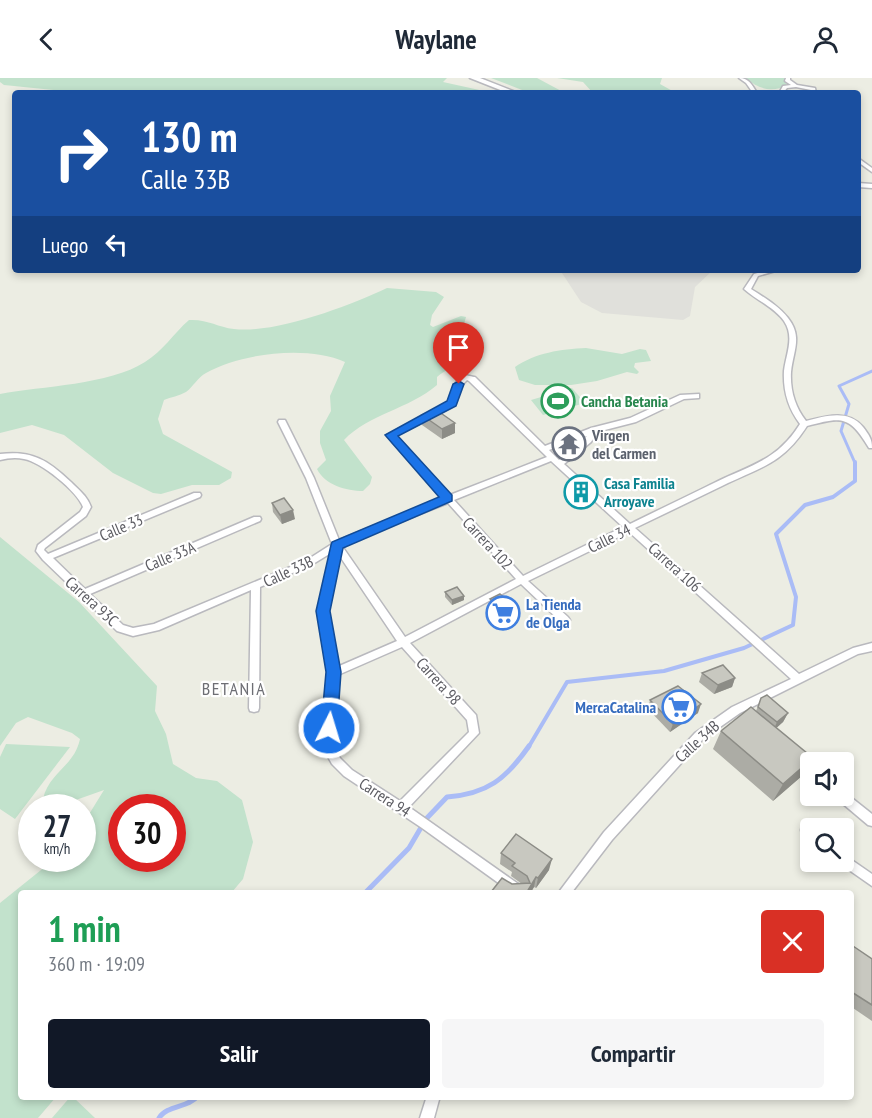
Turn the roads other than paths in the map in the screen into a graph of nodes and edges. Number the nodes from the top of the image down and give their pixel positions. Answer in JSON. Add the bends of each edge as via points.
{"nodes":[{"id":1,"x":472,"y":78,"type":"edge"},
{"id":2,"x":741,"y":78,"type":"edge"},
{"id":3,"x":788,"y":78,"type":"edge"},
{"id":4,"x":796,"y":86,"type":"junction"},
{"id":5,"x":501,"y":90,"type":"edge"},
{"id":6,"x":753,"y":90,"type":"edge"},
{"id":7,"x":783,"y":90,"type":"edge"},
{"id":8,"x":813,"y":90,"type":"edge"},
{"id":9,"x":764,"y":273,"type":"edge"},
{"id":10,"x":472,"y":379,"type":"joint"},
{"id":11,"x":696,"y":396,"type":"dead end"},
{"id":12,"x":282,"y":422,"type":"dead end"},
{"id":13,"x":804,"y":424,"type":"junction"},
{"id":14,"x":594,"y":430,"type":"junction"},
{"id":15,"x":872,"y":446,"type":"edge"},
{"id":16,"x":545,"y":449,"type":"junction"},
{"id":17,"x":0,"y":458,"type":"edge"},
{"id":18,"x":556,"y":461,"type":"junction"},
{"id":19,"x":197,"y":495,"type":"dead end"},
{"id":20,"x":448,"y":498,"type":"junction"},
{"id":21,"x":257,"y":519,"type":"dead end"},
{"id":22,"x":631,"y":527,"type":"junction"},
{"id":23,"x":337,"y":545,"type":"junction"},
{"id":24,"x":46,"y":558,"type":"junction"},
{"id":25,"x":522,"y":580,"type":"junction"},
{"id":26,"x":256,"y":587,"type":"junction"},
{"id":27,"x":83,"y":593,"type":"junction"},
{"id":28,"x":565,"y":620,"type":"dead end"},
{"id":29,"x":156,"y":627,"type":"joint"},
{"id":30,"x":403,"y":642,"type":"junction"},
{"id":31,"x":872,"y":647,"type":"edge"},
{"id":32,"x":333,"y":672,"type":"junction"},
{"id":33,"x":799,"y":680,"type":"junction"},
{"id":34,"x":254,"y":708,"type":"dead end"},
{"id":35,"x":854,"y":806,"type":"edge"},
{"id":36,"x":400,"y":808,"type":"junction"},
{"id":37,"x":872,"y":821,"type":"edge"},
{"id":38,"x":854,"y":867,"type":"edge"},
{"id":39,"x":872,"y":881,"type":"edge"},
{"id":40,"x":517,"y":890,"type":"edge"},
{"id":41,"x":568,"y":890,"type":"edge"},
{"id":42,"x":433,"y":1100,"type":"edge"},
{"id":43,"x":426,"y":1118,"type":"edge"}],
"edges":[{"from":1,"to":5,"type":"street","via":[[489,81]]},
{"from":2,"to":6,"type":"street"},
{"from":3,"to":4,"type":"street"},
{"from":4,"to":7,"type":"street"},
{"from":4,"to":8,"type":"street"},
{"from":9,"to":13,"type":"street","via":[[756,275],[747,290],[777,310],[790,326],[795,344],[789,363],[789,404]]},
{"from":10,"to":16,"type":"street","name":"Carrera 106"},
{"from":10,"to":20,"type":"street","name":"Carrera 102","via":[[462,378],[452,403],[391,435]]},
{"from":11,"to":14,"type":"street","via":[[683,397],[633,420]]},
{"from":12,"to":23,"type":"street"},
{"from":13,"to":15,"type":"street","via":[[835,416],[856,422]]},
{"from":13,"to":22,"type":"street","name":"Calle 34","via":[[795,440],[755,471],[729,479]]},
{"from":14,"to":16,"type":"street"},
{"from":14,"to":18,"type":"street","name":"Calle 33B","via":[[588,441]]},
{"from":16,"to":18,"type":"street","name":"Carrera 106"},
{"from":17,"to":24,"type":"street","name":"Carrera 93C","via":[[16,453],[38,458],[87,503],[83,514],[41,547]]},
{"from":18,"to":20,"type":"street","name":"Calle 33B"},
{"from":18,"to":22,"type":"street","name":"Carrera 106"},
{"from":19,"to":24,"type":"street","name":"Calle 33"},
{"from":20,"to":23,"type":"street","name":"Calle 33B"},
{"from":20,"to":25,"type":"street","name":"Carrera 102"},
{"from":21,"to":27,"type":"street","name":"Calle 33A"},
{"from":22,"to":25,"type":"street","name":"Calle 34"},
{"from":22,"to":33,"type":"street","name":"Carrera 106"},
{"from":23,"to":26,"type":"street","name":"Calle 33B"},
{"from":23,"to":30,"type":"street","name":"Carrera 98"},
{"from":23,"to":32,"type":"street","name":"Carrera 94","via":[[323,611]]},
{"from":24,"to":27,"type":"street","name":"Carrera 93C"},
{"from":25,"to":28,"type":"street","name":"Carrera 102"},
{"from":25,"to":30,"type":"street","name":"Calle 34"},
{"from":26,"to":29,"type":"street","name":"Calle 33B"},
{"from":26,"to":34,"type":"street"},
{"from":27,"to":29,"type":"street","name":"Carrera 93C","via":[[120,628],[133,632]]},
{"from":30,"to":32,"type":"street"},
{"from":30,"to":36,"type":"street","name":"Carrera 98","via":[[472,718],[474,733]]},
{"from":31,"to":33,"type":"street","name":"Calle 34B"},
{"from":32,"to":36,"type":"street","name":"Carrera 94","via":[[327,746],[348,773]]},
{"from":33,"to":41,"type":"street","name":"Calle 34B","via":[[699,736],[608,836]]},
{"from":35,"to":37,"type":"street"},
{"from":36,"to":40,"type":"street","name":"Carrera 94"},
{"from":38,"to":39,"type":"street"},
{"from":42,"to":43,"type":"street"}]}
